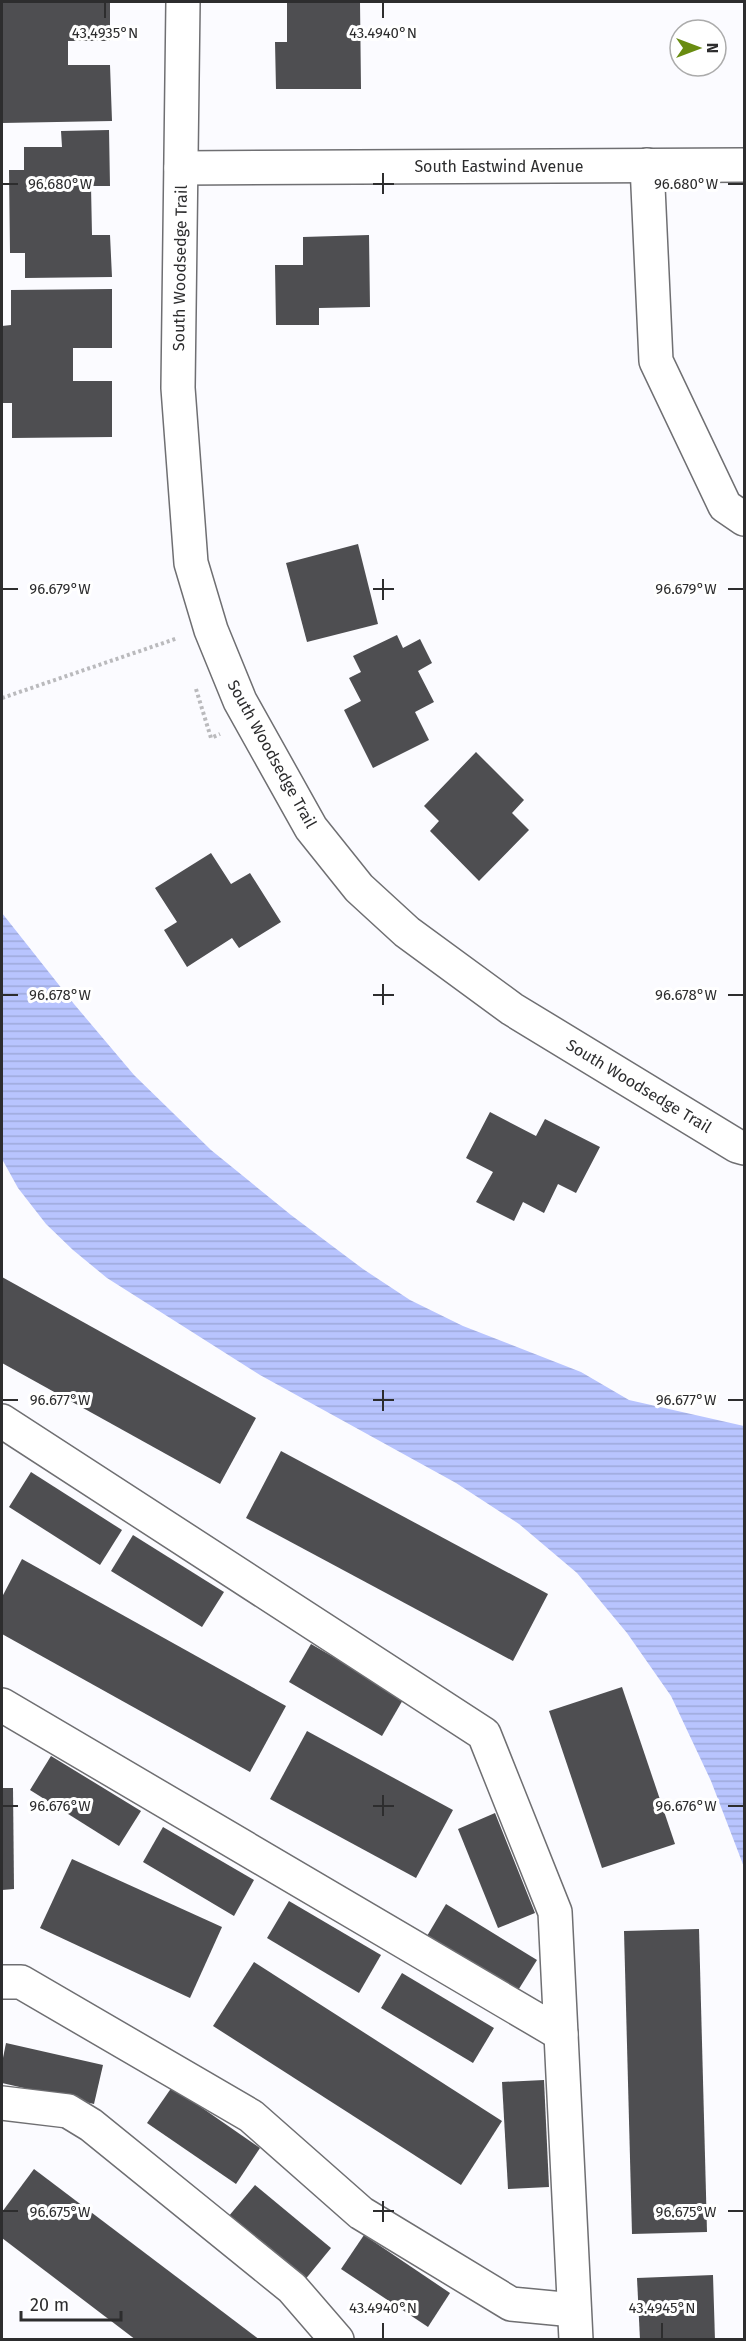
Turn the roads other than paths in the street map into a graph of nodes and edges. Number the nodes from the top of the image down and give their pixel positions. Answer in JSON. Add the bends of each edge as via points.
{"nodes":[{"id":1,"x":183,"y":2,"type":"edge"},
{"id":2,"x":647,"y":165,"type":"junction"},
{"id":3,"x":744,"y":165,"type":"edge"},
{"id":4,"x":181,"y":168,"type":"junction"},
{"id":5,"x":744,"y":519,"type":"edge"},
{"id":6,"x":744,"y":1148,"type":"edge"},
{"id":7,"x":2,"y":1421,"type":"edge"},
{"id":8,"x":2,"y":1705,"type":"edge"},
{"id":9,"x":2,"y":1982,"type":"edge"},
{"id":10,"x":561,"y":2034,"type":"junction"},
{"id":11,"x":2,"y":2103,"type":"edge"},
{"id":12,"x":575,"y":2325,"type":"edge"},
{"id":13,"x":337,"y":2340,"type":"edge"}],
"edges":[{"from":1,"to":4,"type":"street","name":"South Woodsedge Trail"},
{"from":2,"to":3,"type":"street","name":"South Eastwind Avenue"},
{"from":2,"to":4,"type":"street","name":"South Eastwind Avenue"},
{"from":2,"to":5,"type":"street","via":[[656,361],[725,506]]},
{"from":4,"to":6,"type":"street","name":"South Woodsedge Trail","via":[[178,387],[191,563],[211,630],[240,701],[311,828],[359,888],[407,932],[512,1009]]},
{"from":7,"to":10,"type":"street","via":[[484,1734],[555,1912]]},
{"from":8,"to":10,"type":"street"},
{"from":9,"to":12,"type":"street","via":[[21,1982],[251,2116],[361,2213],[511,2304]]},
{"from":10,"to":12,"type":"street"},
{"from":11,"to":13,"type":"street","via":[[68,2111],[92,2125],[292,2288]]}]}
